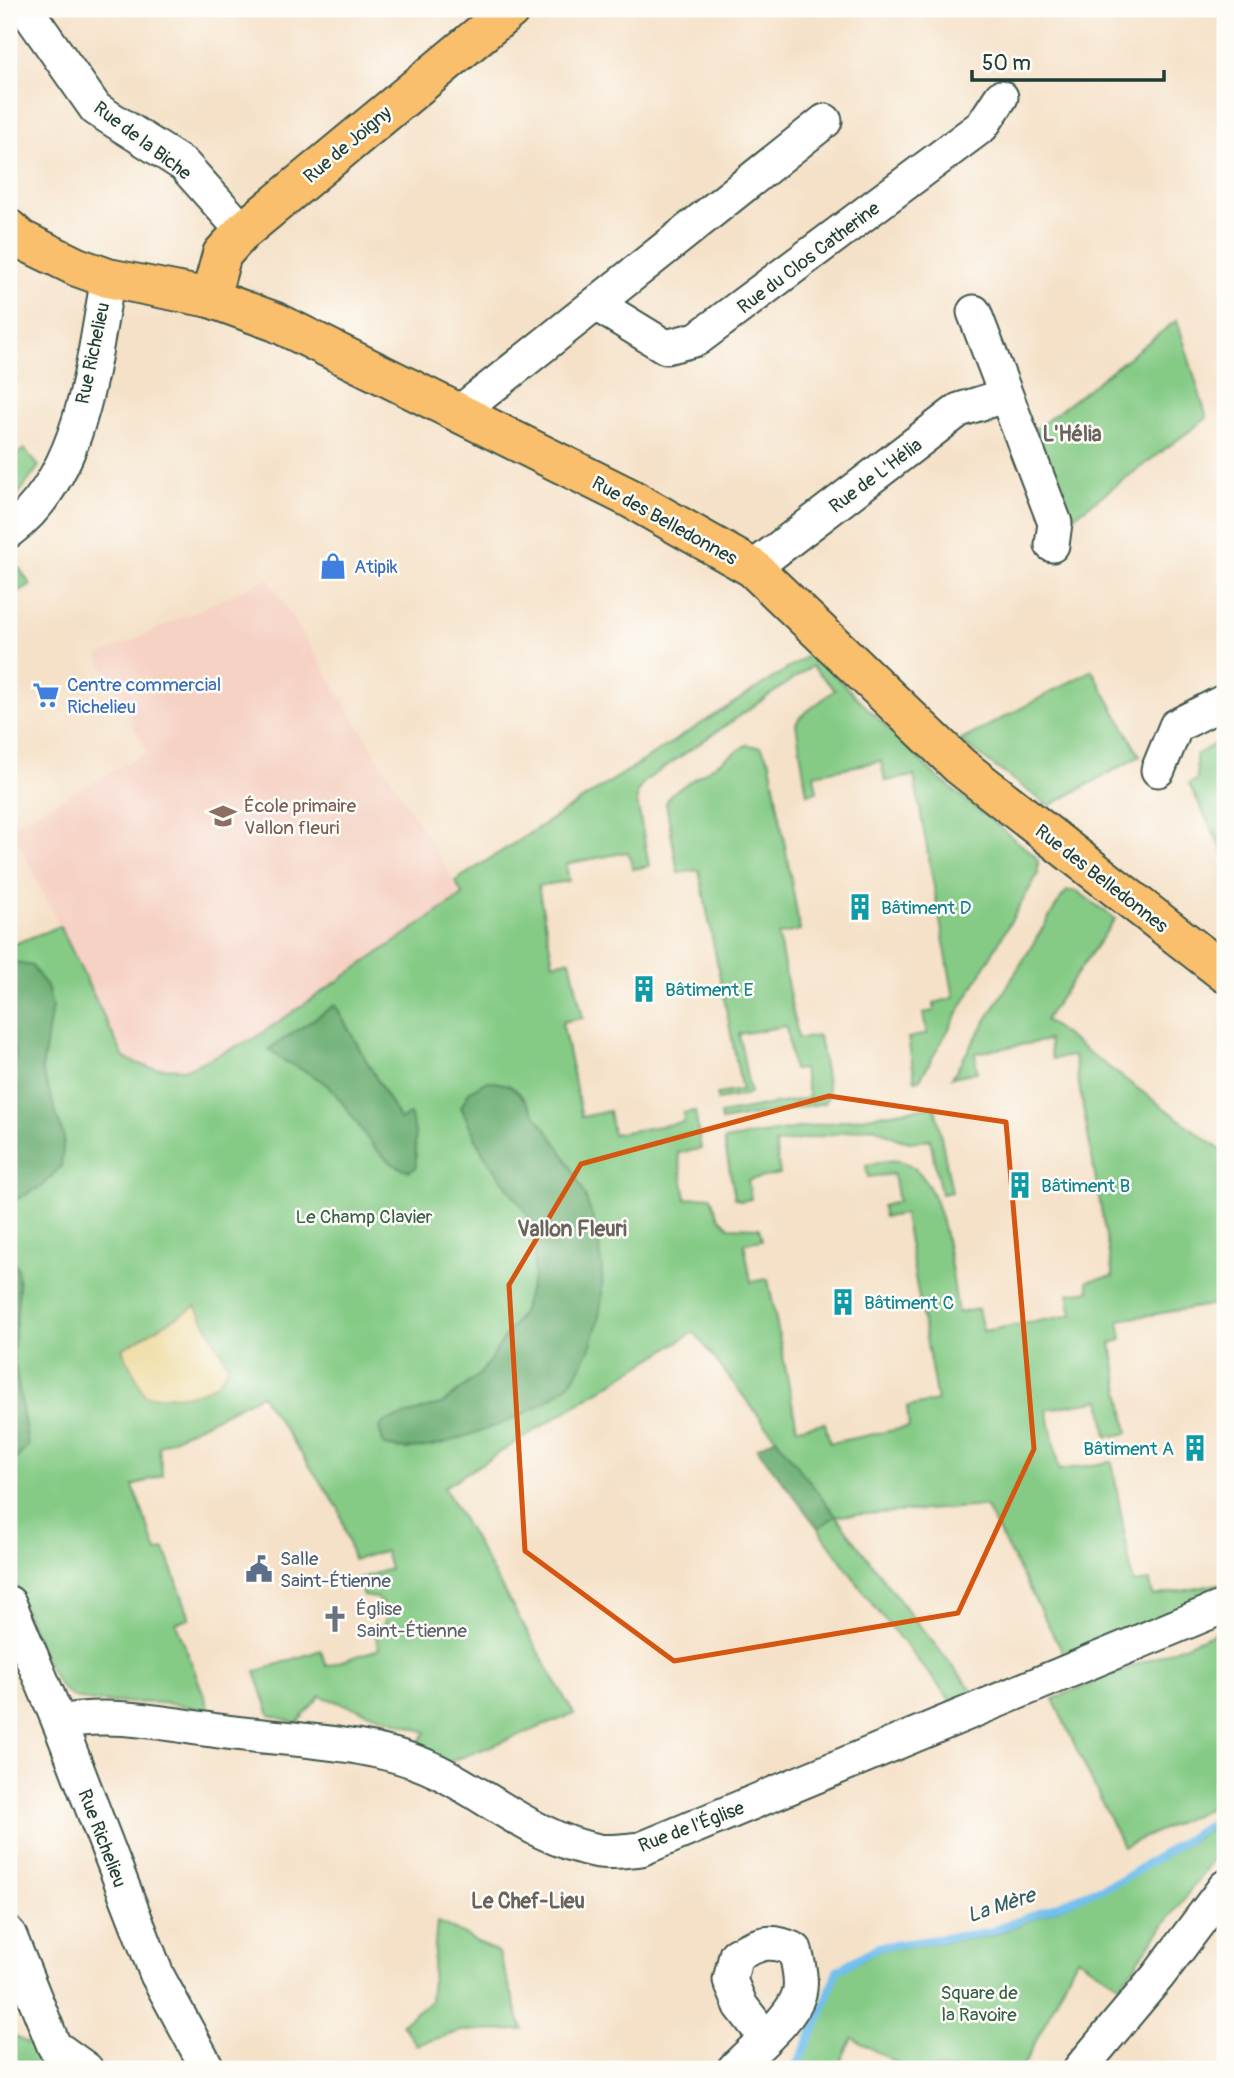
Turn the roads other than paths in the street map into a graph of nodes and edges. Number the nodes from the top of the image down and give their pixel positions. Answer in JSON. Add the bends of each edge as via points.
{"nodes":[{"id":1,"x":26,"y":9,"type":"edge"},
{"id":2,"x":511,"y":9,"type":"edge"},
{"id":3,"x":1001,"y":97,"type":"dead end"},
{"id":4,"x":825,"y":121,"type":"dead end"},
{"id":5,"x":9,"y":229,"type":"edge"},
{"id":6,"x":243,"y":231,"type":"junction"},
{"id":7,"x":108,"y":278,"type":"junction"},
{"id":8,"x":210,"y":298,"type":"junction"},
{"id":9,"x":596,"y":304,"type":"junction"},
{"id":10,"x":974,"y":312,"type":"dead end"},
{"id":11,"x":1004,"y":396,"type":"junction"},
{"id":12,"x":460,"y":412,"type":"junction"},
{"id":13,"x":9,"y":531,"type":"edge"},
{"id":14,"x":1052,"y":545,"type":"dead end"},
{"id":15,"x":753,"y":568,"type":"junction"},
{"id":16,"x":1225,"y":701,"type":"edge"},
{"id":17,"x":1158,"y":770,"type":"dead end"},
{"id":18,"x":1225,"y":972,"type":"edge"},
{"id":19,"x":9,"y":1603,"type":"edge"},
{"id":20,"x":1225,"y":1606,"type":"edge"},
{"id":21,"x":59,"y":1722,"type":"junction"},
{"id":22,"x":1222,"y":1897,"type":"edge"},
{"id":23,"x":9,"y":1934,"type":"edge"},
{"id":24,"x":765,"y":2038,"type":"dead end"},
{"id":25,"x":86,"y":2069,"type":"edge"},
{"id":26,"x":208,"y":2069,"type":"edge"},
{"id":27,"x":734,"y":2069,"type":"edge"},
{"id":28,"x":1080,"y":2069,"type":"edge"}],
"edges":[{"from":1,"to":6,"type":"street","name":"Rue de la Biche","via":[[96,109],[184,165]]},
{"from":2,"to":6,"type":"main road","name":"Rue de Joigny"},
{"from":3,"to":9,"type":"street","name":"Rue du Clos Catherine","via":[[982,126],[697,339],[666,347]]},
{"from":4,"to":9,"type":"street"},
{"from":5,"to":7,"type":"main road","name":"Rue des Belledonnes","via":[[54,256]]},
{"from":6,"to":8,"type":"main road","name":"Rue de Joigny","via":[[222,254]]},
{"from":7,"to":8,"type":"main road","name":"Rue des Belledonnes"},
{"from":7,"to":13,"type":"street","name":"Rue Richelieu","via":[[86,394],[57,477]]},
{"from":8,"to":12,"type":"main road","name":"Rue des Belledonnes","via":[[276,322]]},
{"from":9,"to":12,"type":"street"},
{"from":10,"to":11,"type":"street"},
{"from":11,"to":14,"type":"street","via":[[1055,523]]},
{"from":11,"to":15,"type":"street","name":"Rue de L'Hélia","via":[[959,410]]},
{"from":12,"to":15,"type":"main road","name":"Rue des Belledonnes","via":[[628,497]]},
{"from":15,"to":18,"type":"main road","name":"Rue des Belledonnes","via":[[960,766]]},
{"from":16,"to":17,"type":"street","via":[[1177,726]]},
{"from":19,"to":21,"type":"street","name":"Rue Richelieu"},
{"from":20,"to":21,"type":"street","name":"Rue de l'Église","via":[[641,1849],[600,1851],[545,1834],[437,1771],[409,1760],[333,1744],[171,1722],[92,1717]]},
{"from":21,"to":26,"type":"street","name":"Rue Richelieu","via":[[157,1975]]},
{"from":22,"to":28,"type":"street"},
{"from":23,"to":25,"type":"street","via":[[54,2046]]},
{"from":24,"to":27,"type":"street"}]}
